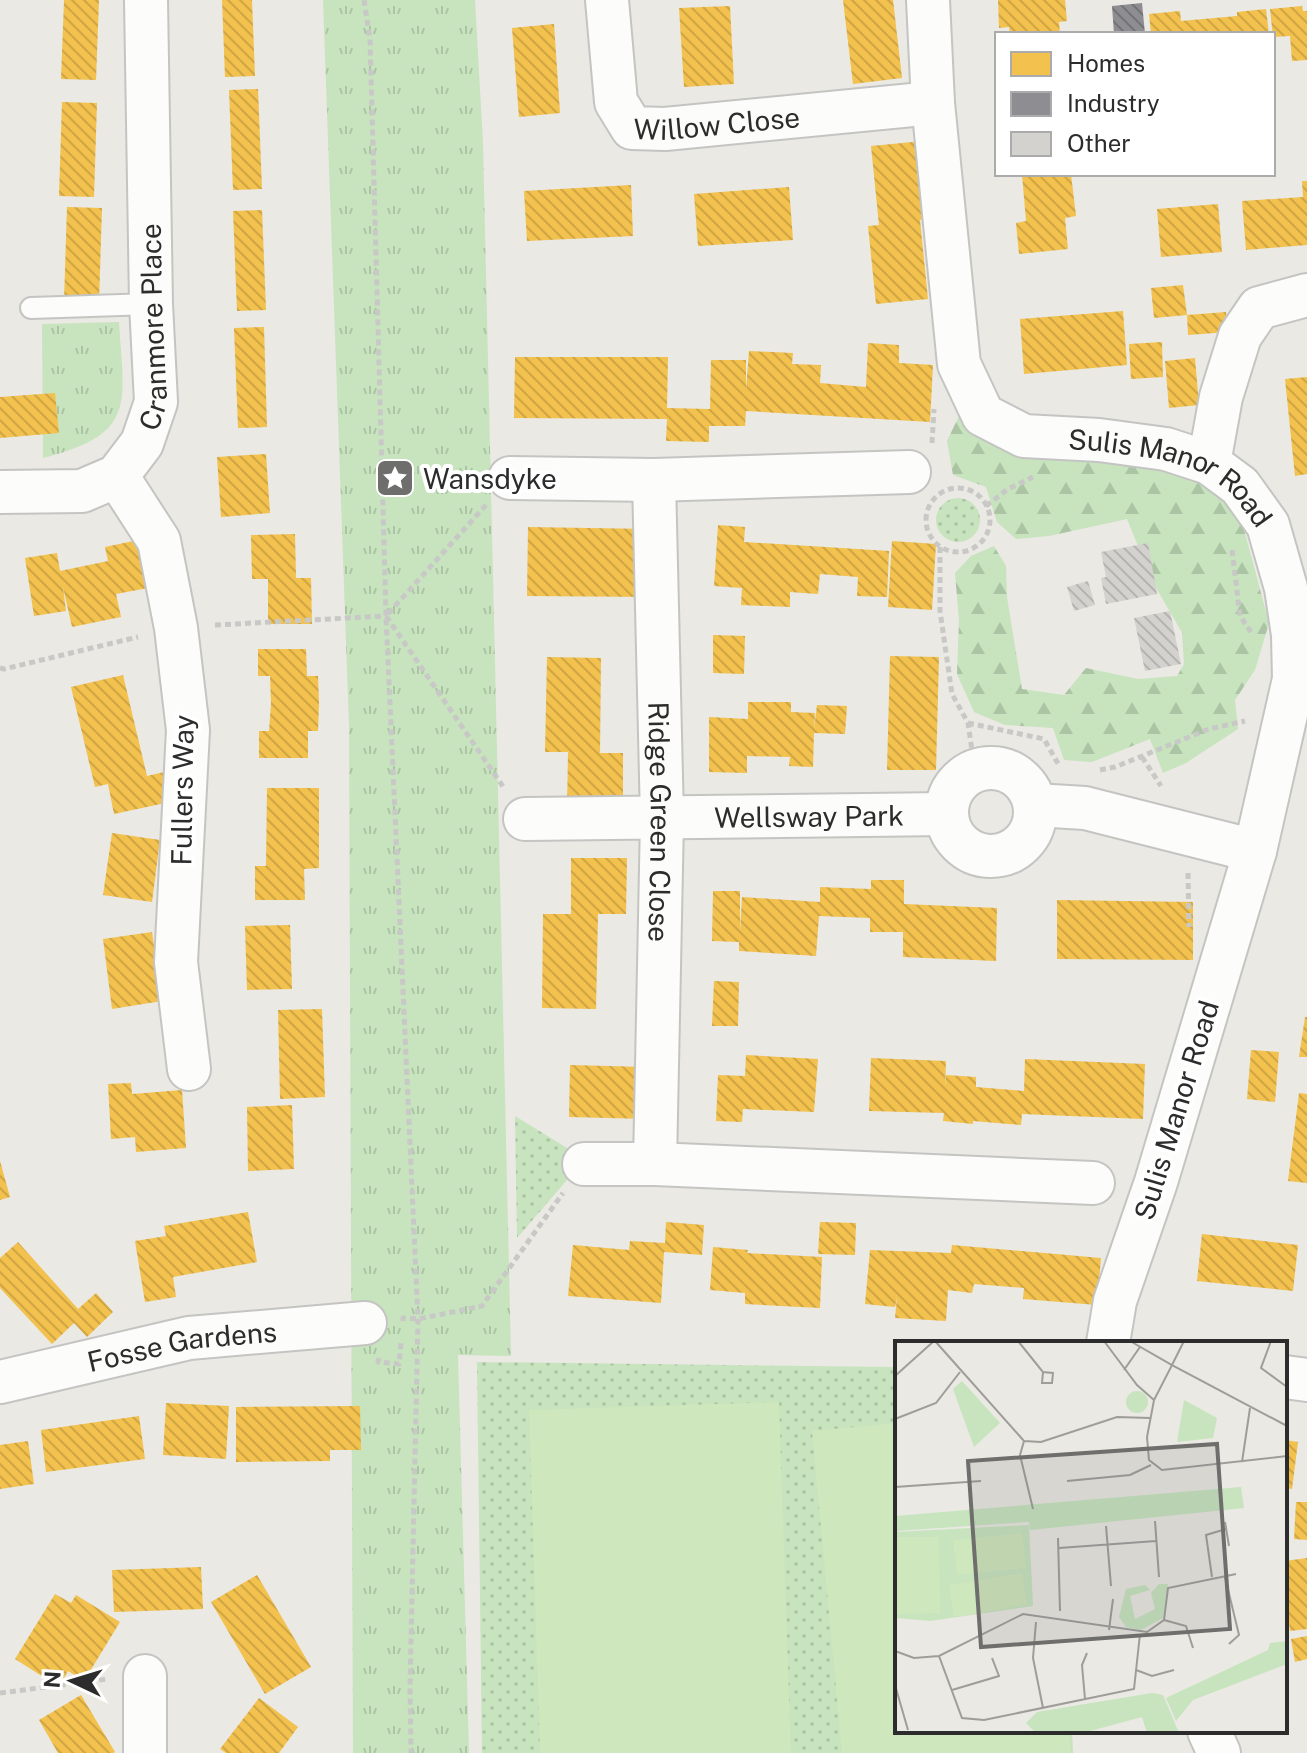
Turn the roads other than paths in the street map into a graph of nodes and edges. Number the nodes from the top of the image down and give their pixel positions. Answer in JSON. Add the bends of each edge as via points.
{"nodes":[{"id":1,"x":146,"y":0,"type":"edge"},
{"id":2,"x":607,"y":0,"type":"edge"},
{"id":3,"x":932,"y":8,"type":"edge"},
{"id":4,"x":933,"y":103,"type":"junction"},
{"id":5,"x":1307,"y":295,"type":"edge"},
{"id":6,"x":151,"y":304,"type":"junction"},
{"id":7,"x":31,"y":308,"type":"dead end"},
{"id":8,"x":1209,"y":463,"type":"junction"},
{"id":9,"x":909,"y":472,"type":"dead end"},
{"id":10,"x":117,"y":476,"type":"junction"},
{"id":11,"x":510,"y":478,"type":"road end"},
{"id":12,"x":654,"y":480,"type":"junction"},
{"id":13,"x":0,"y":492,"type":"edge"},
{"id":14,"x":1300,"y":635,"type":"edge"},
{"id":15,"x":1035,"y":805,"type":"junction"},
{"id":16,"x":947,"y":814,"type":"junction"},
{"id":17,"x":525,"y":819,"type":"road end"},
{"id":18,"x":662,"y":819,"type":"junction"},
{"id":19,"x":1255,"y":851,"type":"junction"},
{"id":20,"x":189,"y":1069,"type":"dead end"},
{"id":21,"x":584,"y":1164,"type":"road end"},
{"id":22,"x":655,"y":1164,"type":"junction"},
{"id":23,"x":1093,"y":1183,"type":"dead end"},
{"id":24,"x":384,"y":1321,"type":"road end"},
{"id":25,"x":1108,"y":1341,"type":"edge"},
{"id":26,"x":1287,"y":1377,"type":"edge"},
{"id":27,"x":1307,"y":1380,"type":"edge"},
{"id":28,"x":0,"y":1382,"type":"edge"},
{"id":29,"x":145,"y":1676,"type":"road end"},
{"id":30,"x":1210,"y":1733,"type":"edge"},
{"id":31,"x":145,"y":1753,"type":"edge"},
{"id":32,"x":1219,"y":1753,"type":"edge"}],
"edges":[{"from":1,"to":6,"type":"street","name":"Cranmore Place"},
{"from":2,"to":4,"type":"street","name":"Willow Close","via":[[616,102],[632,128]]},
{"from":3,"to":4,"type":"street","name":"Sulis Manor Road"},
{"from":4,"to":8,"type":"street","name":"Sulis Manor Road","via":[[959,364],[983,415],[1024,436],[1166,449]]},
{"from":5,"to":8,"type":"street","via":[[1259,308],[1240,336]]},
{"from":6,"to":7,"type":"lane"},
{"from":6,"to":10,"type":"street","name":"Cranmore Place","via":[[156,402],[142,443]]},
{"from":8,"to":14,"type":"street","name":"Sulis Manor Road","via":[[1240,486],[1268,525]]},
{"from":9,"to":12,"type":"street"},
{"from":10,"to":13,"type":"street","via":[[82,491]]},
{"from":10,"to":20,"type":"street","name":"Fullers Way","via":[[159,541],[178,642],[188,730],[176,962]]},
{"from":11,"to":12,"type":"street"},
{"from":12,"to":18,"type":"street","name":"Ridge Green Close"},
{"from":14,"to":19,"type":"street","name":"Sulis Manor Road"},
{"from":15,"to":16,"type":"street","via":[[1031,792],[1013,774],[988,768],[975,771],[954,788]]},
{"from":15,"to":16,"type":"street","via":[[1030,833],[1010,853],[996,857],[981,856],[957,841]]},
{"from":15,"to":19,"type":"street","via":[[1085,808]]},
{"from":16,"to":18,"type":"street","name":"Wellsway Park"},
{"from":17,"to":18,"type":"street","name":"Wellsway Park"},
{"from":18,"to":22,"type":"street","name":"Ridge Green Close"},
{"from":19,"to":25,"type":"street","name":"Sulis Manor Road","via":[[1115,1301]]},
{"from":21,"to":22,"type":"street"},
{"from":22,"to":23,"type":"street"},
{"from":24,"to":28,"type":"street","name":"Fosse Gardens","via":[[189,1338]]},
{"from":26,"to":27,"type":"street"},
{"from":29,"to":31,"type":"street"},
{"from":30,"to":32,"type":"street"}]}
